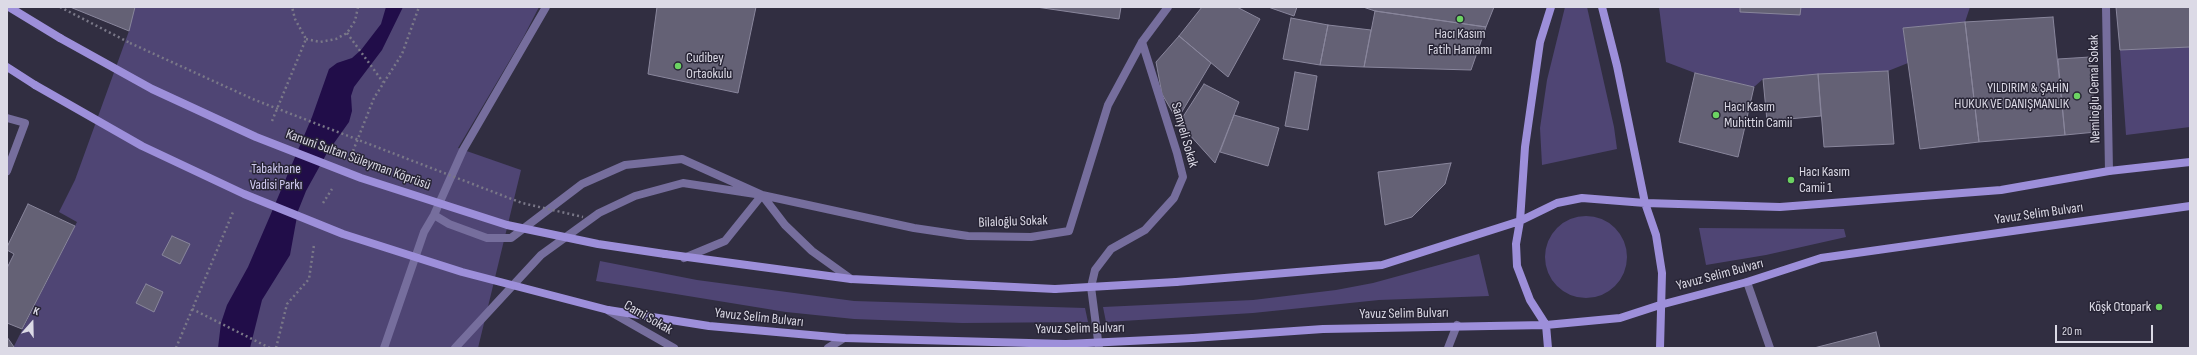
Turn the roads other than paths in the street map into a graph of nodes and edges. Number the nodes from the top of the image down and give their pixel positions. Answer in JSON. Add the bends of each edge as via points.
{"nodes":[{"id":1,"x":9,"y":7,"type":"edge"},
{"id":2,"x":546,"y":7,"type":"edge"},
{"id":3,"x":1168,"y":7,"type":"edge"},
{"id":4,"x":1551,"y":7,"type":"edge"},
{"id":5,"x":1602,"y":7,"type":"edge"},
{"id":6,"x":2106,"y":7,"type":"edge"},
{"id":7,"x":1142,"y":42,"type":"junction"},
{"id":8,"x":7,"y":67,"type":"edge"},
{"id":9,"x":7,"y":118,"type":"edge"},
{"id":10,"x":2190,"y":162,"type":"edge"},
{"id":11,"x":7,"y":171,"type":"edge"},
{"id":12,"x":2109,"y":171,"type":"junction"},
{"id":13,"x":762,"y":195,"type":"junction"},
{"id":14,"x":1645,"y":203,"type":"junction"},
{"id":15,"x":2190,"y":206,"type":"edge"},
{"id":16,"x":434,"y":215,"type":"junction"},
{"id":17,"x":1520,"y":221,"type":"junction"},
{"id":18,"x":666,"y":254,"type":"joint"},
{"id":19,"x":684,"y":258,"type":"junction"},
{"id":20,"x":850,"y":279,"type":"junction"},
{"id":21,"x":1746,"y":282,"type":"junction"},
{"id":22,"x":1660,"y":304,"type":"junction"},
{"id":23,"x":608,"y":310,"type":"junction"},
{"id":24,"x":1457,"y":325,"type":"junction"},
{"id":25,"x":1546,"y":325,"type":"junction"},
{"id":26,"x":844,"y":338,"type":"junction"},
{"id":27,"x":1099,"y":345,"type":"edge"},
{"id":28,"x":384,"y":348,"type":"edge"},
{"id":29,"x":455,"y":348,"type":"edge"},
{"id":30,"x":674,"y":348,"type":"edge"},
{"id":31,"x":828,"y":348,"type":"edge"},
{"id":32,"x":1448,"y":348,"type":"edge"},
{"id":33,"x":1548,"y":348,"type":"edge"},
{"id":34,"x":1660,"y":348,"type":"edge"},
{"id":35,"x":1770,"y":348,"type":"edge"}],
"edges":[{"from":1,"to":18,"type":"main road","name":"Kanuni Sultan Süleyman Köprüsü","bridge":true,"via":[[60,38],[166,95],[256,136],[361,178],[507,224],[598,244]]},
{"from":2,"to":16,"type":"street","via":[[463,150]]},
{"from":3,"to":7,"type":"street","name":"Bilaloğlu Sokak"},
{"from":4,"to":17,"type":"main road","via":[[1540,42],[1525,147]]},
{"from":5,"to":14,"type":"main road","via":[[1617,66]]},
{"from":6,"to":12,"type":"street","name":"Nemlioğlu Cemal Sokak"},
{"from":7,"to":13,"type":"street","name":"Bilaloğlu Sokak","via":[[1108,104],[1069,232],[1031,237],[968,236],[858,217]]},
{"from":7,"to":27,"type":"street","name":"Samyeli Sokak","via":[[1183,177],[1174,198],[1145,230],[1111,249],[1095,270],[1091,287]]},
{"from":8,"to":23,"type":"main road","bridge":true,"via":[[142,146],[244,194],[343,234],[462,272]]},
{"from":9,"to":11,"type":"street","via":[[25,123]]},
{"from":10,"to":12,"type":"main road","name":"Yavuz Selim Bulvarı"},
{"from":12,"to":14,"type":"main road","name":"Yavuz Selim Bulvarı","via":[[2001,190],[1780,207]]},
{"from":13,"to":16,"type":"street","via":[[682,159],[625,165],[582,184],[511,238],[487,238],[449,224]]},
{"from":13,"to":19,"type":"street","via":[[725,241]]},
{"from":13,"to":20,"type":"street","via":[[785,224],[812,251]]},
{"from":13,"to":29,"type":"street","via":[[683,183],[635,196],[599,213],[541,255]]},
{"from":14,"to":17,"type":"main road","name":"Yavuz Selim Bulvarı","via":[[1582,198],[1557,203]]},
{"from":14,"to":22,"type":"main road","via":[[1656,235],[1662,273]]},
{"from":15,"to":21,"type":"main road","name":"Yavuz Selim Bulvarı","via":[[1821,258]]},
{"from":16,"to":28,"type":"street","via":[[424,232]]},
{"from":17,"to":20,"type":"main road","name":"Yavuz Selim Bulvarı","bridge":true,"via":[[1382,265],[1055,289]]},
{"from":17,"to":25,"type":"main road","via":[[1516,244],[1517,266],[1528,295]]},
{"from":18,"to":19,"type":"main road","name":"Yavuz Selim Bulvarı"},
{"from":19,"to":20,"type":"main road","name":"Yavuz Selim Bulvarı"},
{"from":21,"to":22,"type":"main road","name":"Yavuz Selim Bulvarı"},
{"from":21,"to":35,"type":"street"},
{"from":22,"to":25,"type":"main road","name":"Yavuz Selim Bulvarı","via":[[1620,318]]},
{"from":22,"to":34,"type":"main road"},
{"from":23,"to":26,"type":"main road","name":"Yavuz Selim Bulvarı","via":[[709,326]]},
{"from":23,"to":30,"type":"street","name":"Cami Sokak"},
{"from":24,"to":25,"type":"main road","name":"Yavuz Selim Bulvarı"},
{"from":24,"to":26,"type":"main road","name":"Yavuz Selim Bulvarı","bridge":true,"via":[[1323,329],[1066,344]]},
{"from":24,"to":32,"type":"street"},
{"from":25,"to":33,"type":"main road"},
{"from":26,"to":31,"type":"street"}]}
